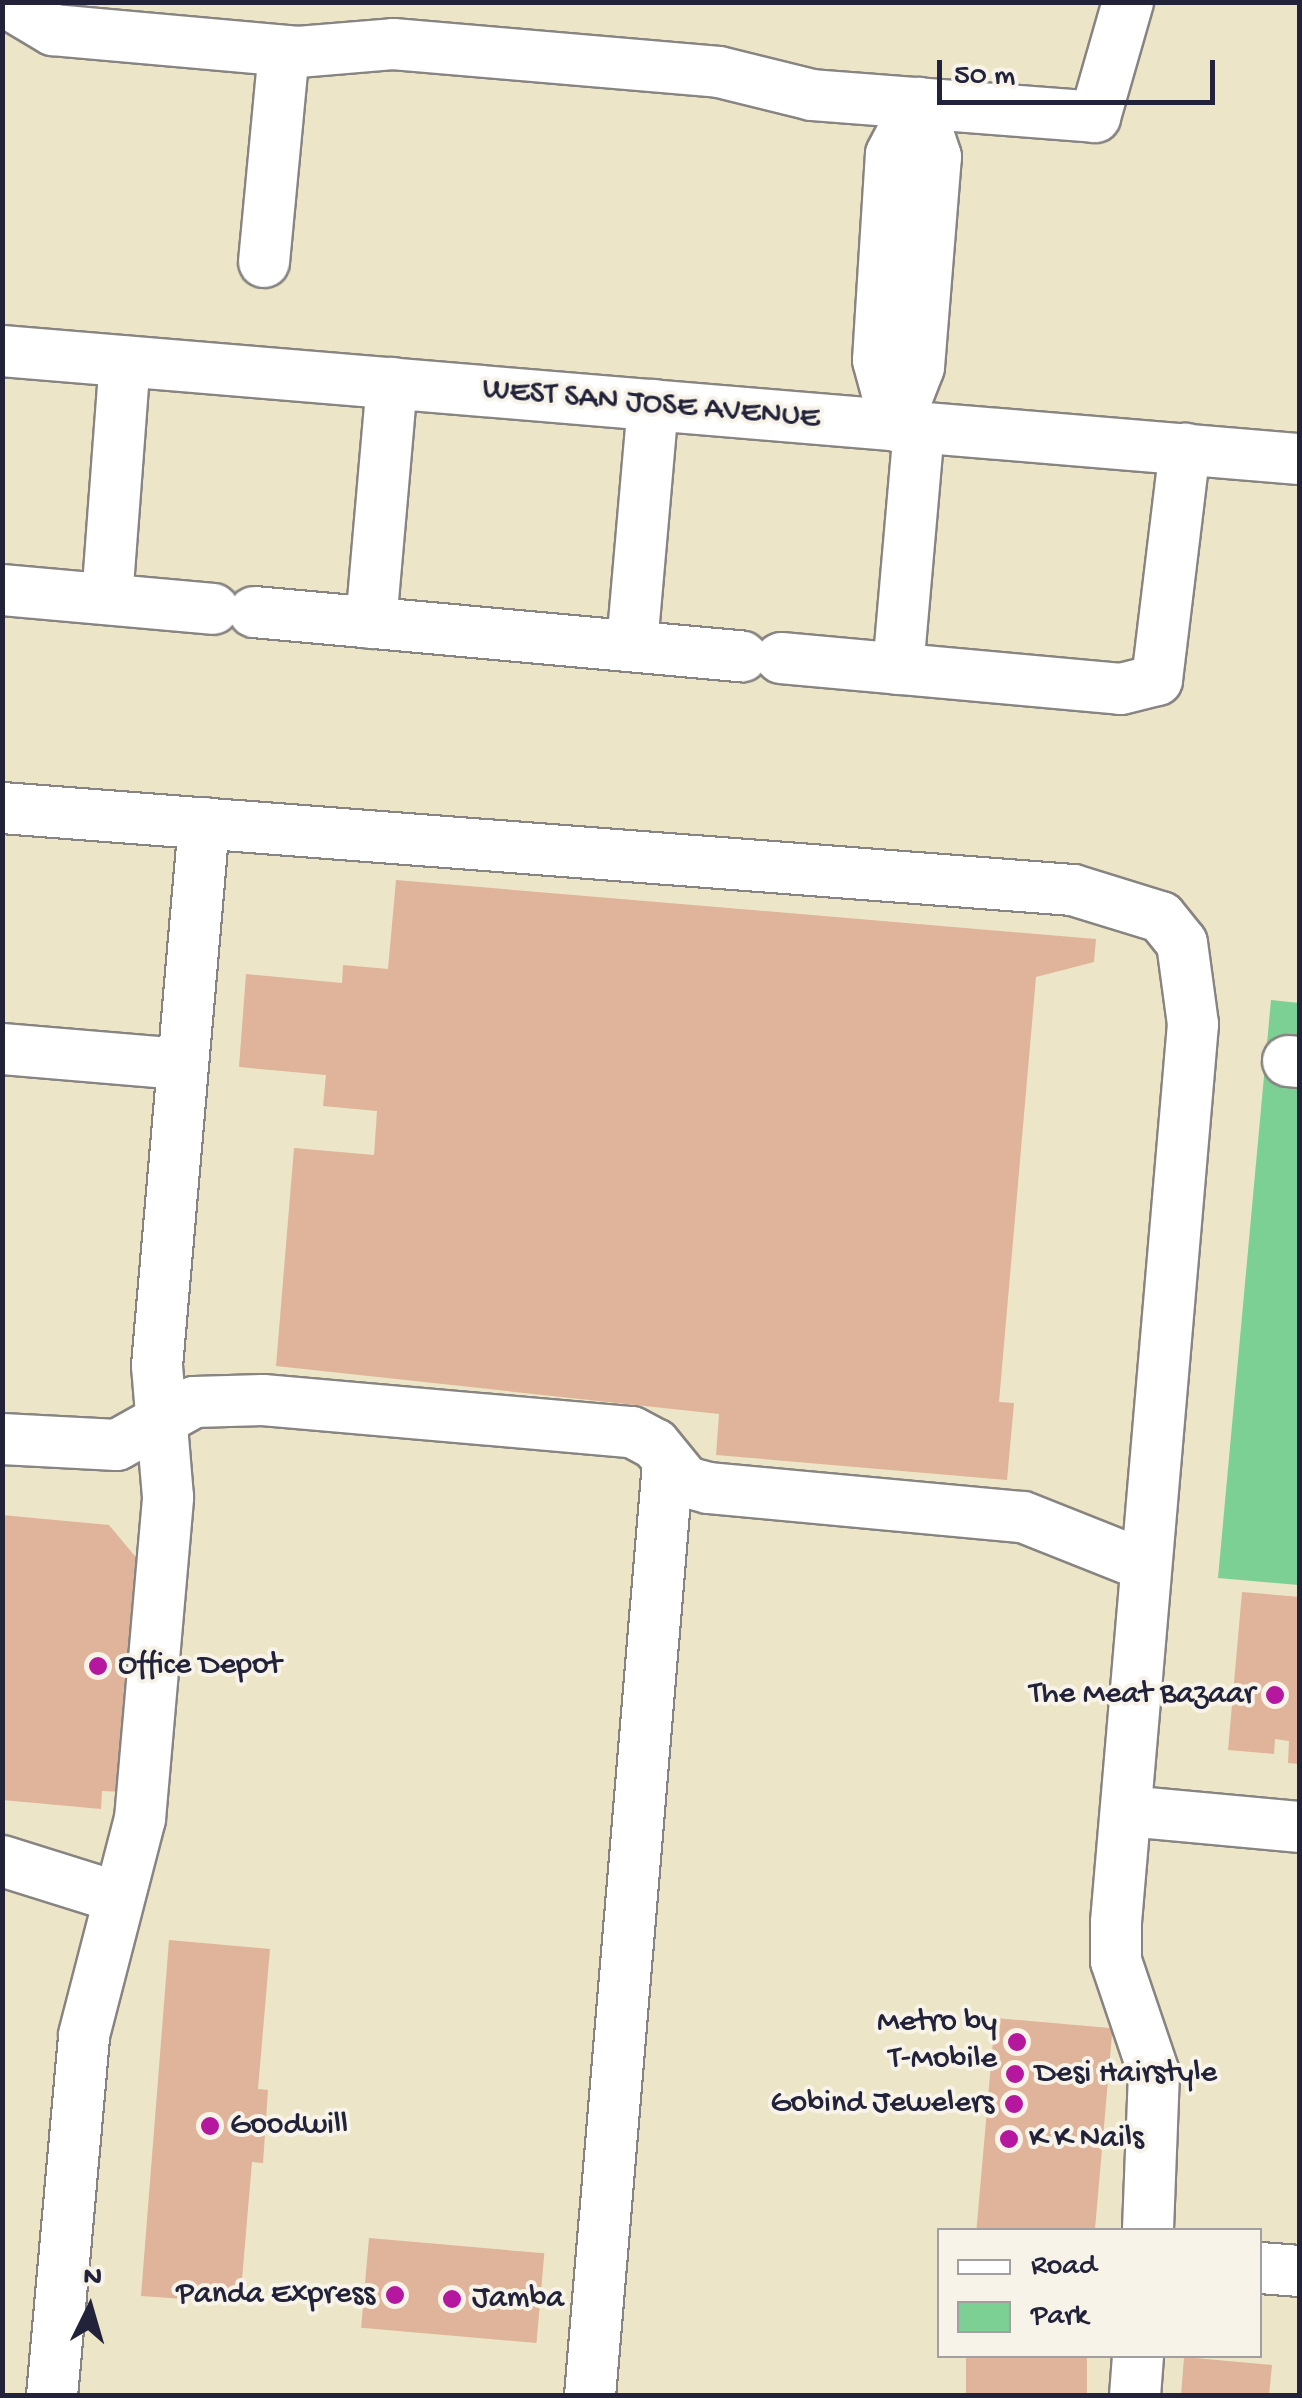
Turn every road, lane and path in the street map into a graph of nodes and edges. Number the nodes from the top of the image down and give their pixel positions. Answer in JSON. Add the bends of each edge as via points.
{"nodes":[{"id":1,"x":6,"y":2,"type":"edge"},
{"id":2,"x":1128,"y":2,"type":"edge"},
{"id":3,"x":284,"y":51,"type":"junction"},
{"id":4,"x":918,"y":104,"type":"junction"},
{"id":5,"x":264,"y":262,"type":"dead end"},
{"id":6,"x":2,"y":351,"type":"edge"},
{"id":7,"x":125,"y":362,"type":"junction"},
{"id":8,"x":392,"y":383,"type":"junction"},
{"id":9,"x":653,"y":404,"type":"junction"},
{"id":10,"x":907,"y":428,"type":"junction"},
{"id":11,"x":1186,"y":449,"type":"junction"},
{"id":12,"x":1300,"y":459,"type":"edge"},
{"id":13,"x":2,"y":590,"type":"edge"},
{"id":14,"x":108,"y":600,"type":"junction"},
{"id":15,"x":371,"y":622,"type":"junction"},
{"id":16,"x":632,"y":645,"type":"junction"},
{"id":17,"x":898,"y":669,"type":"junction"},
{"id":18,"x":2,"y":808,"type":"edge"},
{"id":19,"x":204,"y":822,"type":"junction"},
{"id":20,"x":2,"y":1049,"type":"edge"},
{"id":21,"x":182,"y":1064,"type":"junction"},
{"id":22,"x":163,"y":1413,"type":"junction"},
{"id":23,"x":2,"y":1439,"type":"edge"},
{"id":24,"x":668,"y":1464,"type":"junction"},
{"id":25,"x":1146,"y":1566,"type":"junction"},
{"id":26,"x":1126,"y":1811,"type":"junction"},
{"id":27,"x":1300,"y":1826,"type":"edge"},
{"id":28,"x":2,"y":1861,"type":"edge"},
{"id":29,"x":116,"y":1897,"type":"junction"},
{"id":30,"x":1148,"y":2228,"type":"edge"},
{"id":31,"x":1262,"y":2268,"type":"edge"},
{"id":32,"x":1300,"y":2271,"type":"edge"},
{"id":33,"x":1138,"y":2358,"type":"edge"},
{"id":34,"x":52,"y":2396,"type":"edge"},
{"id":35,"x":590,"y":2396,"type":"edge"},
{"id":36,"x":1135,"y":2396,"type":"edge"}],
"edges":[{"from":1,"to":3,"type":"street","via":[[54,30]]},
{"from":2,"to":4,"type":"street","via":[[1095,117]]},
{"from":3,"to":4,"type":"street","via":[[412,46],[719,72],[812,95]]},
{"from":3,"to":5,"type":"street"},
{"from":4,"to":10,"type":"street","via":[[935,175],[919,366]]},
{"from":6,"to":7,"type":"street","name":"WEST SAN JOSE AVENUE"},
{"from":7,"to":8,"type":"street","name":"WEST SAN JOSE AVENUE"},
{"from":7,"to":14,"type":"street"},
{"from":8,"to":9,"type":"street","name":"WEST SAN JOSE AVENUE"},
{"from":8,"to":15,"type":"street"},
{"from":9,"to":10,"type":"street","name":"WEST SAN JOSE AVENUE"},
{"from":9,"to":16,"type":"street"},
{"from":10,"to":11,"type":"street","name":"WEST SAN JOSE AVENUE"},
{"from":10,"to":17,"type":"street"},
{"from":11,"to":12,"type":"street","name":"WEST SAN JOSE AVENUE"},
{"from":11,"to":17,"type":"street","via":[[1157,680],[1121,689]]},
{"from":13,"to":14,"type":"street"},
{"from":14,"to":15,"type":"street"},
{"from":15,"to":16,"type":"street"},
{"from":16,"to":17,"type":"street"},
{"from":18,"to":19,"type":"street"},
{"from":19,"to":21,"type":"street"},
{"from":19,"to":25,"type":"street","via":[[1072,890],[1160,917],[1182,943],[1194,983]]},
{"from":20,"to":21,"type":"street"},
{"from":21,"to":22,"type":"street","via":[[157,1366]]},
{"from":22,"to":23,"type":"street","via":[[117,1444]]},
{"from":22,"to":24,"type":"street","via":[[194,1402],[263,1400],[632,1432]]},
{"from":22,"to":29,"type":"street","via":[[168,1498],[140,1820]]},
{"from":24,"to":25,"type":"street","via":[[708,1488],[1023,1517]]},
{"from":24,"to":35,"type":"street"},
{"from":25,"to":26,"type":"street"},
{"from":26,"to":27,"type":"street"},
{"from":26,"to":30,"type":"street","via":[[1116,1960],[1154,2073]]},
{"from":28,"to":29,"type":"street"},
{"from":29,"to":34,"type":"street","via":[[84,2035]]},
{"from":31,"to":32,"type":"street"},
{"from":33,"to":36,"type":"street"}]}
